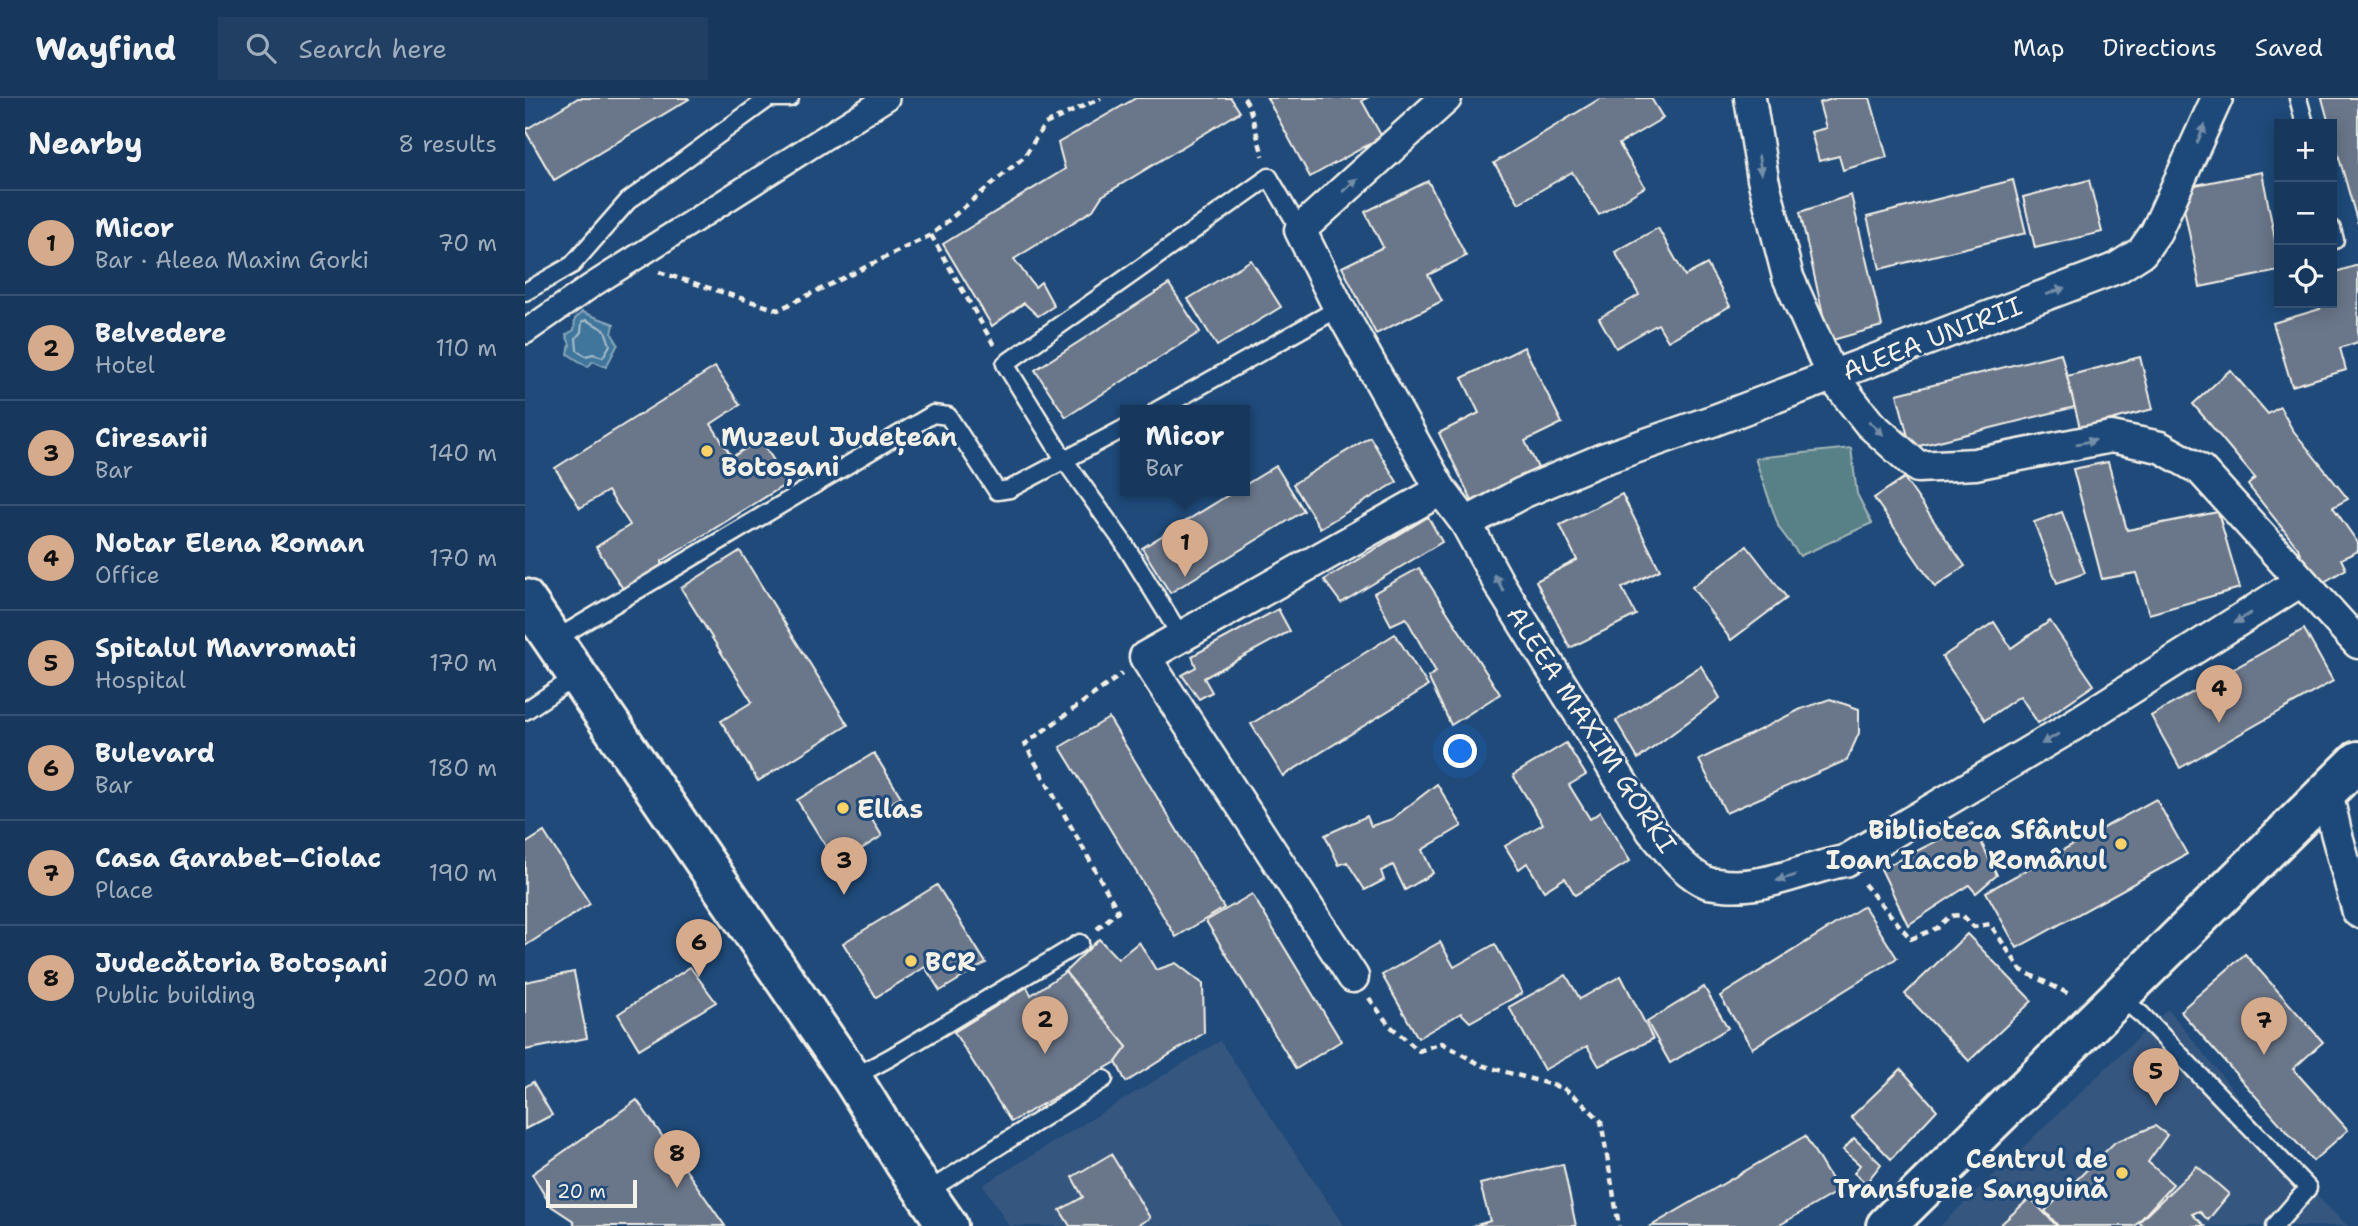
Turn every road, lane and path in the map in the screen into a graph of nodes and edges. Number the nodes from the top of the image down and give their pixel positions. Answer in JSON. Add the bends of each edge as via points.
{"nodes":[{"id":1,"x":770,"y":98,"type":"edge"},
{"id":2,"x":790,"y":98,"type":"edge"},
{"id":3,"x":887,"y":98,"type":"edge"},
{"id":4,"x":1101,"y":98,"type":"edge"},
{"id":5,"x":1244,"y":98,"type":"edge"},
{"id":6,"x":1446,"y":98,"type":"edge"},
{"id":7,"x":1750,"y":98,"type":"edge"},
{"id":8,"x":2217,"y":98,"type":"edge"},
{"id":9,"x":2298,"y":98,"type":"edge"},
{"id":10,"x":2304,"y":119,"type":"edge"},
{"id":11,"x":1269,"y":177,"type":"junction"},
{"id":12,"x":1300,"y":230,"type":"junction"},
{"id":13,"x":931,"y":235,"type":"junction"},
{"id":14,"x":628,"y":263,"type":"junction"},
{"id":15,"x":525,"y":292,"type":"edge"},
{"id":16,"x":1339,"y":308,"type":"junction"},
{"id":17,"x":525,"y":332,"type":"edge"},
{"id":18,"x":1005,"y":364,"type":"junction"},
{"id":19,"x":1832,"y":376,"type":"junction"},
{"id":20,"x":1167,"y":405,"type":"edge"},
{"id":21,"x":1120,"y":431,"type":"edge"},
{"id":22,"x":1065,"y":461,"type":"junction"},
{"id":23,"x":1441,"y":490,"type":"junction"},
{"id":24,"x":1466,"y":523,"type":"junction"},
{"id":25,"x":2301,"y":581,"type":"junction"},
{"id":26,"x":525,"y":599,"type":"edge"},
{"id":27,"x":1182,"y":638,"type":"junction"},
{"id":28,"x":554,"y":640,"type":"junction"},
{"id":29,"x":2358,"y":643,"type":"edge"},
{"id":30,"x":1145,"y":657,"type":"junction"},
{"id":31,"x":577,"y":676,"type":"junction"},
{"id":32,"x":525,"y":711,"type":"edge"},
{"id":33,"x":2358,"y":761,"type":"edge"},
{"id":34,"x":2327,"y":792,"type":"junction"},
{"id":35,"x":1845,"y":862,"type":"junction"},
{"id":36,"x":2358,"y":912,"type":"edge"},
{"id":37,"x":1080,"y":943,"type":"joint"},
{"id":38,"x":1353,"y":977,"type":"joint"},
{"id":39,"x":2071,"y":995,"type":"dead end"},
{"id":40,"x":2120,"y":997,"type":"junction"},
{"id":41,"x":852,"y":1078,"type":"junction"},
{"id":42,"x":1104,"y":1079,"type":"dead end"},
{"id":43,"x":925,"y":1193,"type":"junction"},
{"id":44,"x":948,"y":1226,"type":"edge"},
{"id":45,"x":1619,"y":1226,"type":"edge"},
{"id":46,"x":1886,"y":1226,"type":"edge"},
{"id":47,"x":2274,"y":1226,"type":"edge"}],
"edges":[{"from":1,"to":2,"type":"lane"},
{"from":1,"to":15,"type":"lane","via":[[628,201],[572,265]]},
{"from":3,"to":14,"type":"street"},
{"from":4,"to":13,"type":"path","via":[[1045,124],[1024,157]]},
{"from":5,"to":11,"type":"path"},
{"from":12,"to":6,"type":"street","one_way":true},
{"from":7,"to":19,"type":"street","name":"ALEEA UNIRII","one_way":true,"via":[[1763,179],[1788,277]]},
{"from":19,"to":8,"type":"street","name":"ALEEA UNIRII","one_way":true,"via":[[2117,268],[2142,252],[2156,232]]},
{"from":9,"to":10,"type":"lane"},
{"from":11,"to":12,"type":"lane"},
{"from":11,"to":18,"type":"lane"},
{"from":12,"to":16,"type":"street","name":"ALEEA MAXIM GORKI"},
{"from":13,"to":14,"type":"path","via":[[778,310]]},
{"from":13,"to":18,"type":"path"},
{"from":14,"to":17,"type":"street"},
{"from":16,"to":20,"type":"lane"},
{"from":16,"to":23,"type":"street","name":"ALEEA MAXIM GORKI"},
{"from":18,"to":22,"type":"lane"},
{"from":19,"to":24,"type":"street","via":[[1600,460]]},
{"from":19,"to":25,"type":"street","one_way":true,"via":[[1869,423],[1918,467],[1975,464],[2111,437],[2160,447],[2201,470]]},
{"from":21,"to":22,"type":"lane"},
{"from":22,"to":27,"type":"lane","via":[[1123,542]]},
{"from":22,"to":28,"type":"lane","via":[[997,491],[948,416],[933,414]]},
{"from":23,"to":24,"type":"street","name":"ALEEA MAXIM GORKI"},
{"from":23,"to":27,"type":"street"},
{"from":35,"to":24,"type":"street","name":"ALEEA MAXIM GORKI","one_way":true,"via":[[1744,887],[1708,883],[1682,866],[1652,831]]},
{"from":25,"to":29,"type":"street"},
{"from":25,"to":35,"type":"street","name":"ALEEA MAXIM GORKI","one_way":true},
{"from":26,"to":28,"type":"main road"},
{"from":27,"to":30,"type":"street"},
{"from":28,"to":31,"type":"main road"},
{"from":30,"to":37,"type":"path","via":[[1025,744],[1118,911]]},
{"from":30,"to":38,"type":"street"},
{"from":31,"to":32,"type":"lane"},
{"from":31,"to":41,"type":"main road"},
{"from":33,"to":34,"type":"main road"},
{"from":34,"to":36,"type":"street"},
{"from":34,"to":40,"type":"main road"},
{"from":35,"to":39,"type":"path","via":[[1911,939],[1937,928],[1950,916],[1962,915],[1974,927],[1990,924],[2021,970]]},
{"from":37,"to":41,"type":"lane"},
{"from":38,"to":45,"type":"path","via":[[1389,1025],[1419,1051],[1442,1043],[1481,1065],[1563,1088],[1584,1104],[1601,1121]]},
{"from":40,"to":46,"type":"main road"},
{"from":40,"to":47,"type":"lane","via":[[2308,1188]]},
{"from":41,"to":43,"type":"main road"},
{"from":42,"to":43,"type":"lane"},
{"from":43,"to":44,"type":"main road"}]}
